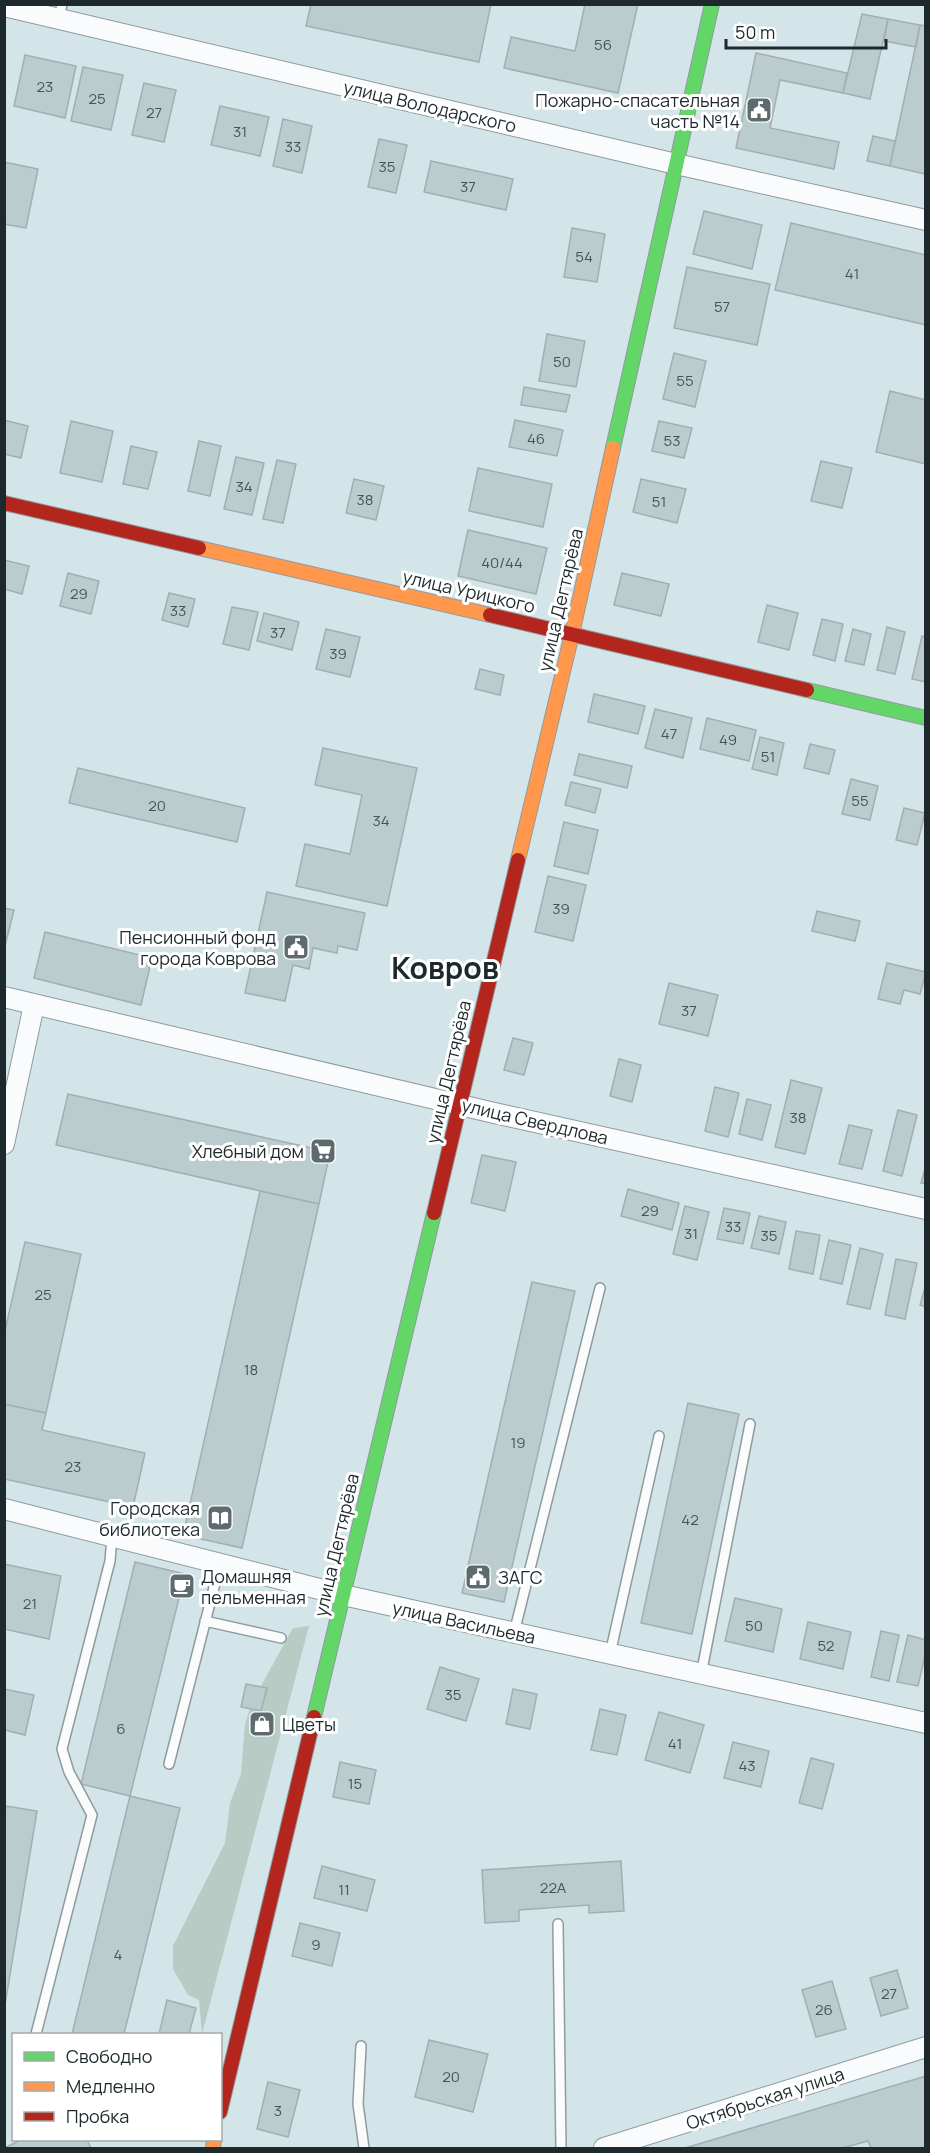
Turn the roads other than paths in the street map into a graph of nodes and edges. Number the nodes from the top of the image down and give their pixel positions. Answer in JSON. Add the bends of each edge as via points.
{"nodes":[{"id":1,"x":712,"y":4,"type":"edge"},
{"id":2,"x":4,"y":6,"type":"edge"},
{"id":3,"x":61,"y":12,"type":"edge"},
{"id":4,"x":676,"y":164,"type":"junction"},
{"id":5,"x":926,"y":220,"type":"edge"},
{"id":6,"x":4,"y":503,"type":"edge"},
{"id":7,"x":572,"y":633,"type":"junction"},
{"id":8,"x":926,"y":718,"type":"edge"},
{"id":9,"x":4,"y":997,"type":"edge"},
{"id":10,"x":34,"y":1005,"type":"junction"},
{"id":11,"x":459,"y":1104,"type":"junction"},
{"id":12,"x":4,"y":1144,"type":"edge"},
{"id":13,"x":926,"y":1209,"type":"edge"},
{"id":14,"x":600,"y":1288,"type":"dead end"},
{"id":15,"x":750,"y":1424,"type":"dead end"},
{"id":16,"x":659,"y":1436,"type":"dead end"},
{"id":17,"x":4,"y":1509,"type":"edge"},
{"id":18,"x":112,"y":1538,"type":"junction"},
{"id":19,"x":220,"y":1564,"type":"junction"},
{"id":20,"x":343,"y":1595,"type":"junction"},
{"id":21,"x":205,"y":1621,"type":"junction"},
{"id":22,"x":514,"y":1633,"type":"junction"},
{"id":23,"x":281,"y":1638,"type":"dead end"},
{"id":24,"x":610,"y":1654,"type":"junction"},
{"id":25,"x":701,"y":1675,"type":"junction"},
{"id":26,"x":926,"y":1723,"type":"edge"},
{"id":27,"x":169,"y":1764,"type":"dead end"},
{"id":28,"x":558,"y":1924,"type":"dead end"},
{"id":29,"x":36,"y":2033,"type":"edge"},
{"id":30,"x":361,"y":2046,"type":"dead end"},
{"id":31,"x":926,"y":2047,"type":"edge"},
{"id":32,"x":222,"y":2104,"type":"edge"},
{"id":33,"x":363,"y":2148,"type":"edge"},
{"id":34,"x":561,"y":2148,"type":"edge"},
{"id":35,"x":604,"y":2148,"type":"edge"}],
"edges":[{"from":1,"to":4,"type":"main road","name":"улица Дегтярёва"},
{"from":2,"to":3,"type":"street","name":"улица Володарского"},
{"from":3,"to":4,"type":"street","name":"улица Володарского"},
{"from":4,"to":5,"type":"street","name":"улица Володарского"},
{"from":4,"to":7,"type":"main road","name":"улица Дегтярёва"},
{"from":6,"to":7,"type":"main road","name":"улица Урицкого"},
{"from":7,"to":8,"type":"main road","name":"улица Урицкого"},
{"from":7,"to":11,"type":"main road","name":"улица Дегтярёва"},
{"from":9,"to":10,"type":"street","name":"улица Свердлова"},
{"from":10,"to":11,"type":"street","name":"улица Свердлова"},
{"from":10,"to":12,"type":"street"},
{"from":11,"to":13,"type":"street","name":"улица Свердлова"},
{"from":11,"to":20,"type":"main road","name":"улица Дегтярёва"},
{"from":14,"to":22,"type":"lane"},
{"from":15,"to":25,"type":"lane"},
{"from":16,"to":24,"type":"lane"},
{"from":17,"to":18,"type":"street","name":"улица Васильева"},
{"from":18,"to":19,"type":"street","name":"улица Васильева"},
{"from":18,"to":29,"type":"lane","via":[[110,1561],[62,1749],[69,1772],[92,1815]]},
{"from":19,"to":20,"type":"street","name":"улица Васильева"},
{"from":19,"to":21,"type":"lane"},
{"from":20,"to":22,"type":"street","name":"улица Васильева"},
{"from":20,"to":32,"type":"main road","name":"улица Дегтярёва"},
{"from":21,"to":23,"type":"lane"},
{"from":21,"to":27,"type":"lane"},
{"from":22,"to":24,"type":"street","name":"улица Васильева"},
{"from":24,"to":25,"type":"street","name":"улица Васильева"},
{"from":25,"to":26,"type":"street","name":"улица Васильева"},
{"from":28,"to":34,"type":"lane"},
{"from":30,"to":33,"type":"lane","via":[[358,2104]]},
{"from":31,"to":35,"type":"street","name":"Октябрьская улица"}]}
